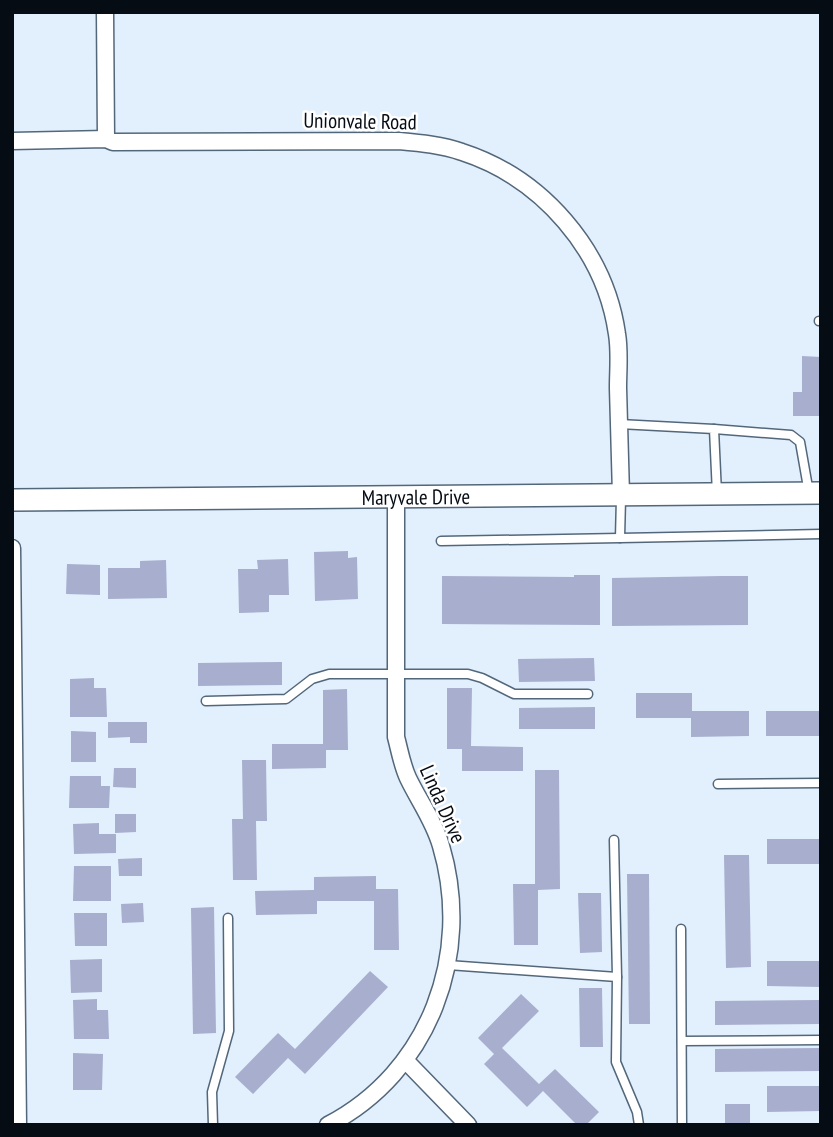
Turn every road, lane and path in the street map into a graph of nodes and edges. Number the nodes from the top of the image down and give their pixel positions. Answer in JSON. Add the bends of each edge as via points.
{"nodes":[{"id":1,"x":105,"y":12,"type":"edge"},
{"id":2,"x":106,"y":139,"type":"junction"},
{"id":3,"x":12,"y":141,"type":"edge"},
{"id":4,"x":619,"y":424,"type":"junction"},
{"id":5,"x":714,"y":429,"type":"junction"},
{"id":6,"x":815,"y":493,"type":"edge"},
{"id":7,"x":717,"y":494,"type":"junction"},
{"id":8,"x":396,"y":495,"type":"junction"},
{"id":9,"x":621,"y":495,"type":"junction"},
{"id":10,"x":12,"y":500,"type":"edge"},
{"id":11,"x":821,"y":534,"type":"edge"},
{"id":12,"x":620,"y":538,"type":"junction"},
{"id":13,"x":441,"y":541,"type":"dead end"},
{"id":14,"x":12,"y":548,"type":"edge"},
{"id":15,"x":397,"y":674,"type":"junction"},
{"id":16,"x":588,"y":694,"type":"dead end"},
{"id":17,"x":206,"y":701,"type":"dead end"},
{"id":18,"x":821,"y":783,"type":"edge"},
{"id":19,"x":718,"y":784,"type":"dead end"},
{"id":20,"x":614,"y":840,"type":"dead end"},
{"id":21,"x":228,"y":918,"type":"dead end"},
{"id":22,"x":681,"y":929,"type":"dead end"},
{"id":23,"x":449,"y":965,"type":"junction"},
{"id":24,"x":617,"y":977,"type":"junction"},
{"id":25,"x":821,"y":1040,"type":"edge"},
{"id":26,"x":682,"y":1041,"type":"junction"},
{"id":27,"x":405,"y":1060,"type":"junction"},
{"id":28,"x":18,"y":1125,"type":"edge"},
{"id":29,"x":213,"y":1125,"type":"edge"},
{"id":30,"x":328,"y":1125,"type":"edge"},
{"id":31,"x":468,"y":1125,"type":"edge"},
{"id":32,"x":639,"y":1125,"type":"edge"},
{"id":33,"x":682,"y":1125,"type":"edge"}],
"edges":[{"from":1,"to":2,"type":"street"},
{"from":2,"to":3,"type":"street","name":"Unionvale Road"},
{"from":2,"to":4,"type":"street","name":"Unionvale Road","via":[[400,141],[452,149],[491,163],[544,198],[578,238],[599,275],[617,335]]},
{"from":4,"to":5,"type":"lane"},
{"from":4,"to":9,"type":"street","name":"Unionvale Road"},
{"from":5,"to":6,"type":"lane","via":[[791,435],[800,442]]},
{"from":5,"to":7,"type":"lane"},
{"from":6,"to":7,"type":"street","name":"Maryvale Drive"},
{"from":7,"to":9,"type":"street","name":"Maryvale Drive"},
{"from":8,"to":9,"type":"street","name":"Maryvale Drive"},
{"from":8,"to":10,"type":"street","name":"Maryvale Drive"},
{"from":8,"to":15,"type":"street","name":"Linda Drive"},
{"from":9,"to":12,"type":"lane"},
{"from":11,"to":12,"type":"lane"},
{"from":12,"to":13,"type":"lane"},
{"from":14,"to":28,"type":"street"},
{"from":15,"to":16,"type":"lane","via":[[468,674],[514,694]]},
{"from":15,"to":17,"type":"lane","via":[[329,674],[312,679],[286,699]]},
{"from":15,"to":23,"type":"street","name":"Linda Drive","via":[[397,737],[402,762],[441,843],[449,875]]},
{"from":18,"to":19,"type":"lane"},
{"from":20,"to":24,"type":"lane"},
{"from":21,"to":29,"type":"lane","via":[[229,1031],[212,1092]]},
{"from":22,"to":26,"type":"lane"},
{"from":23,"to":24,"type":"lane"},
{"from":23,"to":27,"type":"street","name":"Linda Drive","via":[[437,1003]]},
{"from":24,"to":32,"type":"lane","via":[[616,1062]]},
{"from":25,"to":26,"type":"lane"},
{"from":26,"to":33,"type":"lane"},
{"from":27,"to":30,"type":"street","name":"Linda Drive","via":[[359,1106]]},
{"from":27,"to":31,"type":"street"}]}
